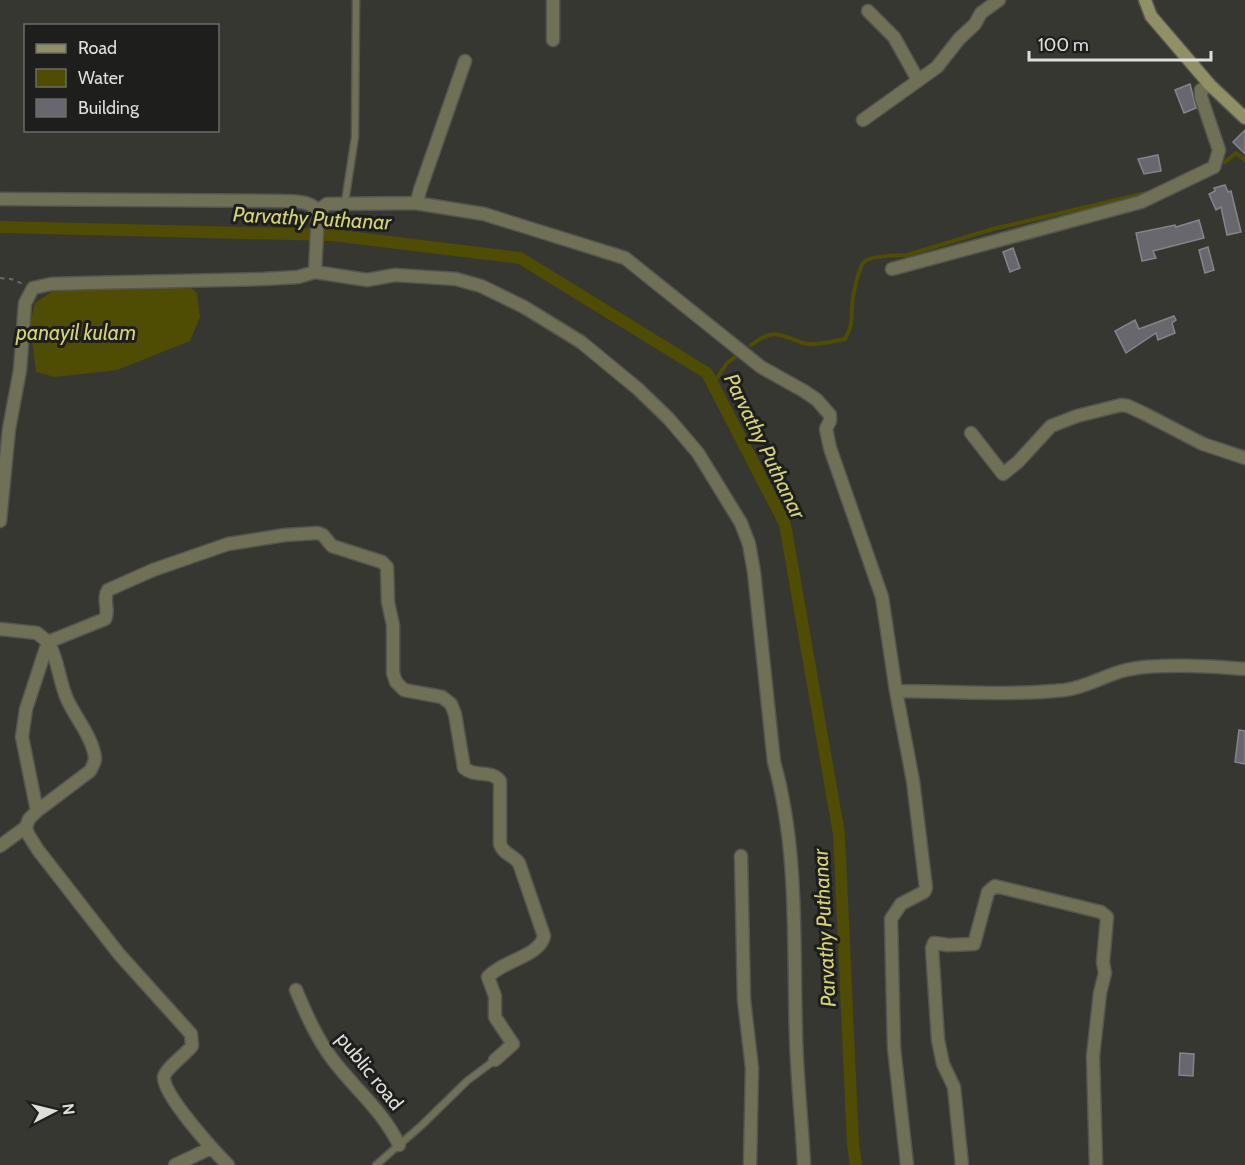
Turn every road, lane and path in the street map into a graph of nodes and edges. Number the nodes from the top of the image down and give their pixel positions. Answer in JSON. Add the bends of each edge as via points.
{"nodes":[{"id":1,"x":356,"y":0,"type":"edge"},
{"id":2,"x":553,"y":0,"type":"edge"},
{"id":3,"x":999,"y":0,"type":"edge"},
{"id":4,"x":1145,"y":0,"type":"edge"},
{"id":5,"x":984,"y":4,"type":"edge"},
{"id":6,"x":867,"y":11,"type":"dead end"},
{"id":7,"x":553,"y":40,"type":"dead end"},
{"id":8,"x":465,"y":61,"type":"dead end"},
{"id":9,"x":918,"y":81,"type":"junction"},
{"id":10,"x":1210,"y":85,"type":"junction"},
{"id":11,"x":1245,"y":118,"type":"edge"},
{"id":12,"x":863,"y":120,"type":"dead end"},
{"id":13,"x":0,"y":199,"type":"edge"},
{"id":14,"x":345,"y":202,"type":"junction"},
{"id":15,"x":419,"y":204,"type":"junction"},
{"id":16,"x":318,"y":212,"type":"junction"},
{"id":17,"x":316,"y":267,"type":"junction"},
{"id":18,"x":892,"y":269,"type":"dead end"},
{"id":19,"x":0,"y":278,"type":"edge"},
{"id":20,"x":33,"y":288,"type":"junction"},
{"id":21,"x":971,"y":433,"type":"dead end"},
{"id":22,"x":1245,"y":458,"type":"edge"},
{"id":23,"x":1,"y":515,"type":"edge"},
{"id":24,"x":0,"y":629,"type":"edge"},
{"id":25,"x":48,"y":642,"type":"junction"},
{"id":26,"x":1245,"y":669,"type":"edge"},
{"id":27,"x":896,"y":691,"type":"junction"},
{"id":28,"x":37,"y":811,"type":"junction"},
{"id":29,"x":26,"y":827,"type":"junction"},
{"id":30,"x":0,"y":846,"type":"edge"},
{"id":31,"x":741,"y":856,"type":"dead end"},
{"id":32,"x":296,"y":990,"type":"dead end"},
{"id":33,"x":495,"y":1060,"type":"joint"},
{"id":34,"x":399,"y":1144,"type":"junction"},
{"id":35,"x":212,"y":1148,"type":"junction"},
{"id":36,"x":175,"y":1165,"type":"edge"},
{"id":37,"x":228,"y":1165,"type":"edge"},
{"id":38,"x":376,"y":1165,"type":"edge"},
{"id":39,"x":750,"y":1165,"type":"edge"},
{"id":40,"x":804,"y":1165,"type":"edge"},
{"id":41,"x":907,"y":1165,"type":"edge"},
{"id":42,"x":962,"y":1165,"type":"edge"},
{"id":43,"x":1096,"y":1165,"type":"edge"}],
"edges":[{"from":1,"to":14,"type":"lane","via":[[355,137]]},
{"from":2,"to":7,"type":"street"},
{"from":3,"to":5,"type":"street"},
{"from":4,"to":10,"type":"main road","via":[[1151,16]]},
{"from":5,"to":9,"type":"street","via":[[975,24],[946,58]]},
{"from":6,"to":9,"type":"street","via":[[894,37]]},
{"from":8,"to":15,"type":"street","via":[[420,190]]},
{"from":9,"to":12,"type":"street"},
{"from":10,"to":11,"type":"main road"},
{"from":10,"to":18,"type":"street","via":[[1201,90],[1201,97],[1220,150],[1214,167],[1141,202]]},
{"from":13,"to":16,"type":"street","via":[[282,201],[308,203]]},
{"from":14,"to":15,"type":"street"},
{"from":14,"to":16,"type":"street","via":[[327,204]]},
{"from":15,"to":27,"type":"street","via":[[484,214],[625,258],[761,367],[804,391],[825,409],[830,415],[826,429],[830,448],[882,597]]},
{"from":16,"to":17,"type":"street"},
{"from":17,"to":20,"type":"street","via":[[298,277],[51,284]]},
{"from":17,"to":40,"type":"street","via":[[368,280],[395,275],[456,279],[481,286],[524,307],[581,342],[669,419],[698,453],[741,523],[754,572],[772,751],[783,795],[791,871]]},
{"from":19,"to":20,"type":"path"},
{"from":20,"to":23,"type":"street","via":[[25,303]]},
{"from":21,"to":22,"type":"street","via":[[1003,474],[1051,426],[1124,405],[1203,444]]},
{"from":24,"to":25,"type":"street","via":[[37,633]]},
{"from":25,"to":28,"type":"street","via":[[26,709],[22,737]]},
{"from":25,"to":28,"type":"street","via":[[62,685],[95,759],[90,771]]},
{"from":25,"to":33,"type":"street","via":[[105,619],[108,590],[153,570],[245,541],[318,533],[332,546],[382,562],[387,567],[396,682],[404,690],[448,701],[454,711],[464,768],[470,773],[499,778],[500,844],[521,866],[544,932],[543,942],[537,948],[488,977],[495,996],[495,1017],[513,1044]]},
{"from":26,"to":27,"type":"street","via":[[1138,668],[1068,690],[1037,692]]},
{"from":27,"to":41,"type":"street","via":[[913,781],[926,888],[901,904],[891,919],[894,1048]]},
{"from":28,"to":29,"type":"street"},
{"from":29,"to":30,"type":"street"},
{"from":29,"to":35,"type":"street","via":[[38,850],[119,954],[191,1034],[192,1046],[164,1077],[167,1092]]},
{"from":31,"to":39,"type":"street","via":[[744,1000],[752,1068]]},
{"from":32,"to":34,"type":"street","name":"public road","via":[[325,1049],[378,1111]]},
{"from":33,"to":34,"type":"lane"},
{"from":34,"to":38,"type":"lane"},
{"from":35,"to":36,"type":"street"},
{"from":35,"to":37,"type":"street"},
{"from":42,"to":43,"type":"street","via":[[954,1087],[943,1064],[938,1040],[932,948],[934,943],[976,942],[988,892],[995,886],[1107,916],[1105,973],[1093,1056]]}]}
